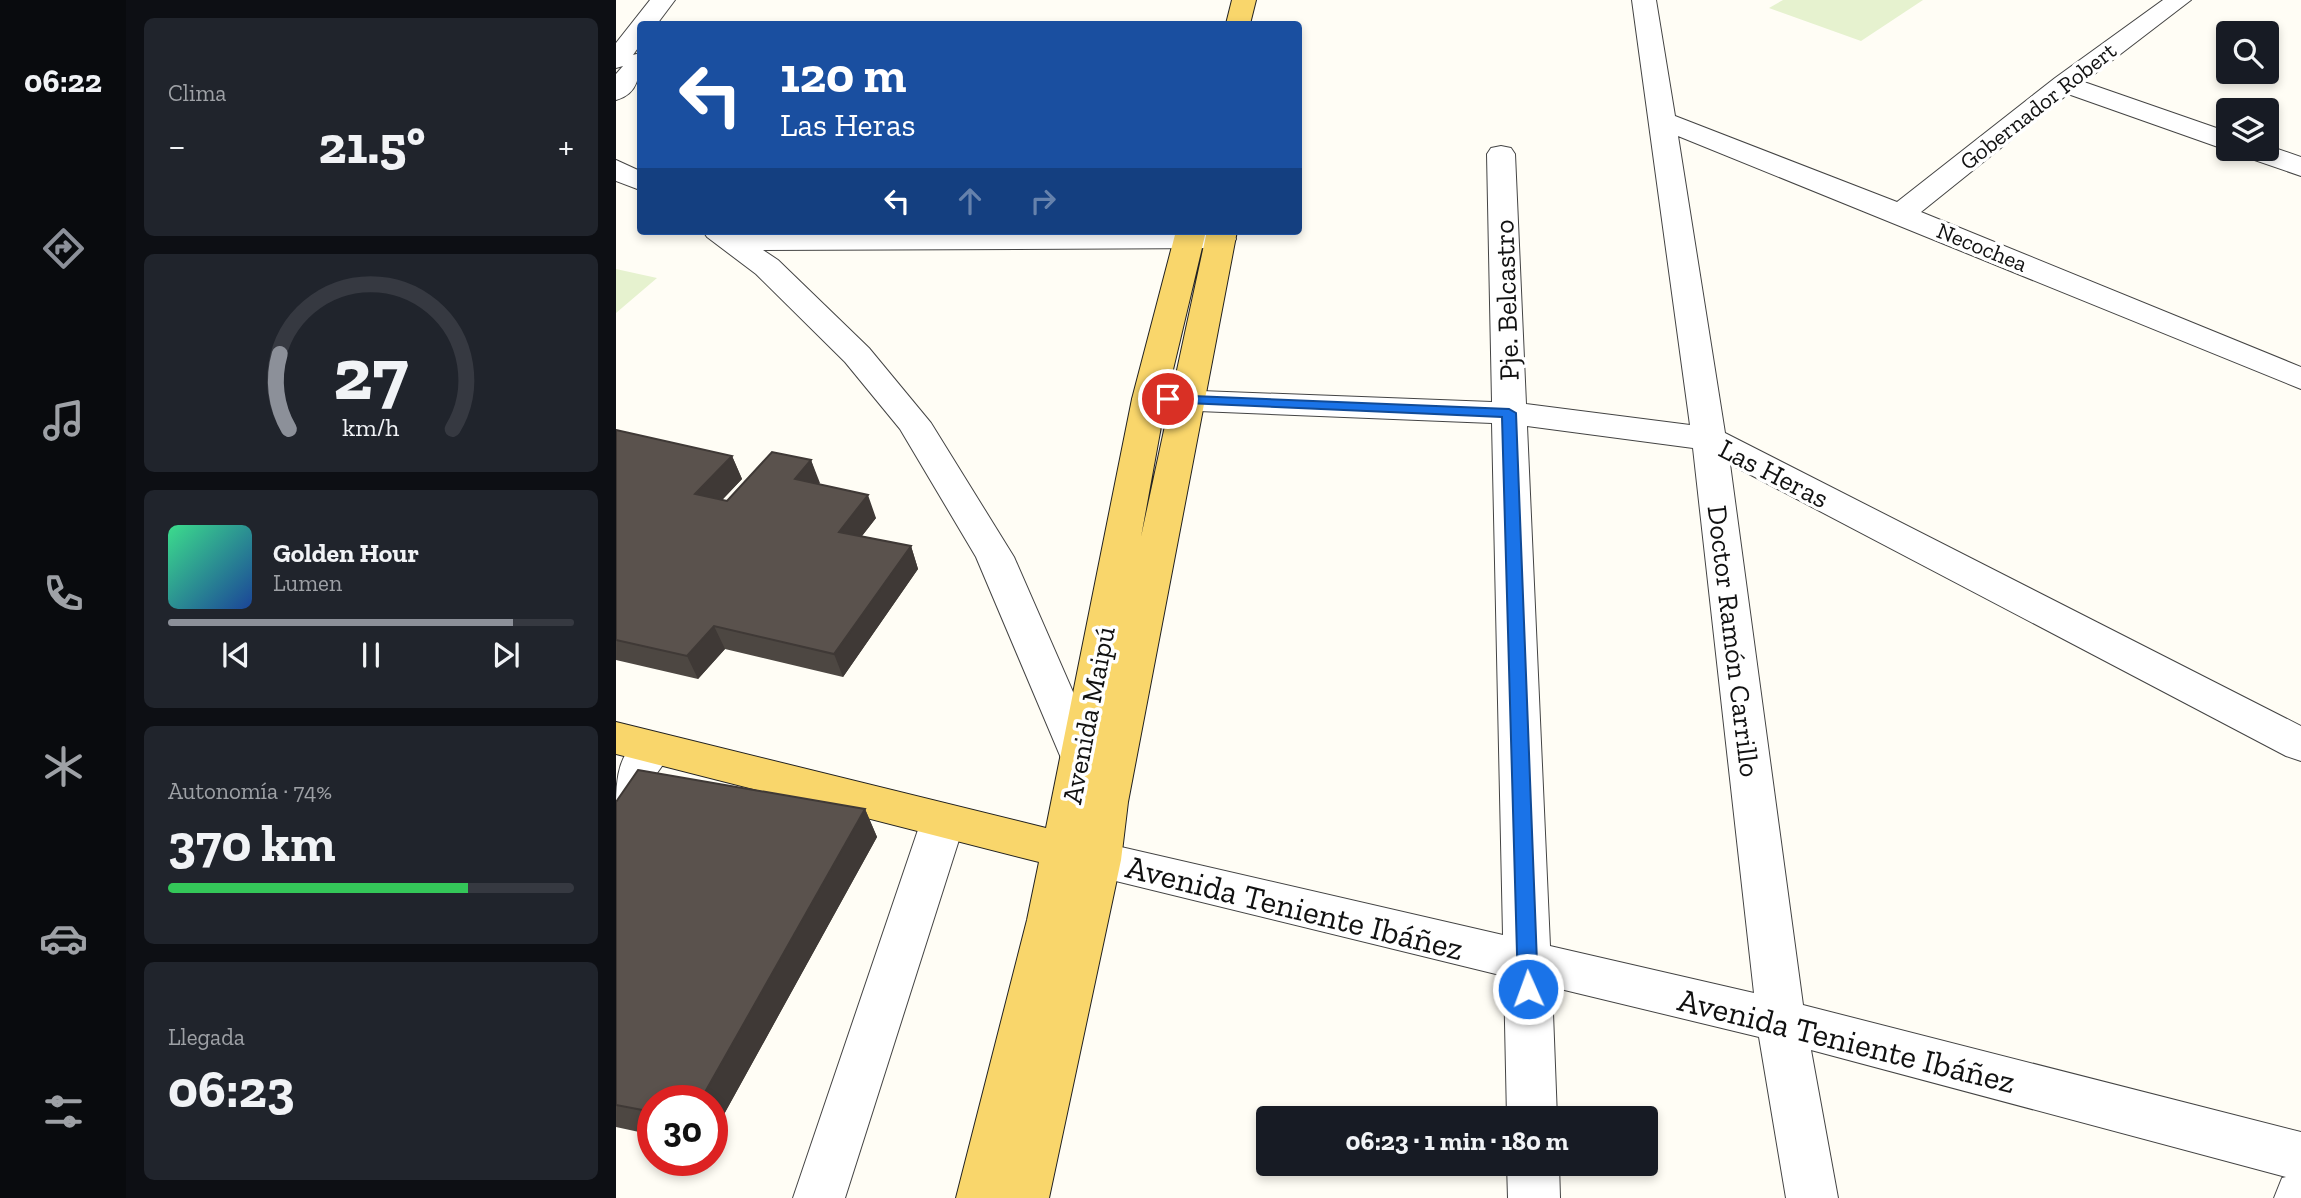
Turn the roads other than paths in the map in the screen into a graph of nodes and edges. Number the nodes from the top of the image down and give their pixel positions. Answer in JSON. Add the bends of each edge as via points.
{"nodes":[{"id":1,"x":663,"y":0,"type":"edge"},
{"id":2,"x":687,"y":0,"type":"edge"},
{"id":3,"x":1244,"y":0,"type":"edge"},
{"id":4,"x":1644,"y":0,"type":"edge"},
{"id":5,"x":1672,"y":0,"type":"edge"},
{"id":6,"x":2179,"y":0,"type":"edge"},
{"id":7,"x":646,"y":21,"type":"edge"},
{"id":8,"x":670,"y":21,"type":"edge"},
{"id":9,"x":1239,"y":21,"type":"edge"},
{"id":10,"x":637,"y":41,"type":"edge"},
{"id":11,"x":627,"y":72,"type":"edge"},
{"id":12,"x":2064,"y":84,"type":"junction"},
{"id":13,"x":1661,"y":120,"type":"junction"},
{"id":14,"x":2216,"y":137,"type":"edge"},
{"id":15,"x":1502,"y":154,"type":"dead end"},
{"id":16,"x":2279,"y":159,"type":"edge"},
{"id":17,"x":2301,"y":167,"type":"edge"},
{"id":18,"x":616,"y":169,"type":"edge"},
{"id":19,"x":637,"y":180,"type":"edge"},
{"id":20,"x":1900,"y":214,"type":"junction"},
{"id":21,"x":1206,"y":235,"type":"edge"},
{"id":22,"x":725,"y":236,"type":"edge"},
{"id":23,"x":2301,"y":379,"type":"edge"},
{"id":24,"x":1168,"y":399,"type":"junction"},
{"id":25,"x":1509,"y":413,"type":"junction"},
{"id":26,"x":1709,"y":439,"type":"junction"},
{"id":27,"x":635,"y":744,"type":"edge"},
{"id":28,"x":2301,"y":745,"type":"edge"},
{"id":29,"x":1080,"y":755,"type":"junction"},
{"id":30,"x":616,"y":798,"type":"edge"},
{"id":31,"x":943,"y":821,"type":"junction"},
{"id":32,"x":1081,"y":855,"type":"junction"},
{"id":33,"x":1527,"y":963,"type":"junction"},
{"id":34,"x":1781,"y":1021,"type":"junction"},
{"id":35,"x":1532,"y":1106,"type":"edge"},
{"id":36,"x":2301,"y":1156,"type":"edge"},
{"id":37,"x":1533,"y":1176,"type":"edge"},
{"id":38,"x":819,"y":1198,"type":"edge"},
{"id":39,"x":982,"y":1198,"type":"edge"},
{"id":40,"x":1023,"y":1198,"type":"edge"},
{"id":41,"x":1534,"y":1198,"type":"edge"},
{"id":42,"x":1812,"y":1198,"type":"edge"}],
"edges":[{"from":1,"to":7,"type":"street"},
{"from":2,"to":8,"type":"street"},
{"from":3,"to":9,"type":"main road"},
{"from":4,"to":5,"type":"street"},
{"from":4,"to":13,"type":"street","name":"Doctor Ramón Carrillo"},
{"from":6,"to":12,"type":"street","name":"Gobernador Robert"},
{"from":10,"to":11,"type":"street"},
{"from":12,"to":14,"type":"street"},
{"from":12,"to":20,"type":"street","name":"Gobernador Robert"},
{"from":13,"to":20,"type":"street","name":"Necochea"},
{"from":13,"to":26,"type":"street","name":"Doctor Ramón Carrillo"},
{"from":15,"to":25,"type":"street","name":"Pje. Belcastro"},
{"from":16,"to":17,"type":"street"},
{"from":18,"to":19,"type":"street"},
{"from":20,"to":23,"type":"street","name":"Necochea"},
{"from":21,"to":22,"type":"street"},
{"from":21,"to":24,"type":"main road","name":"Avenida Maipú"},
{"from":22,"to":29,"type":"street","via":[[767,267],[857,355],[914,423],[995,557]]},
{"from":24,"to":25,"type":"street","name":"Las Heras"},
{"from":24,"to":29,"type":"main road","name":"Avenida Maipú"},
{"from":24,"to":32,"type":"main road","name":"Avenida Maipú","via":[[1106,802]]},
{"from":25,"to":26,"type":"street","name":"Las Heras"},
{"from":25,"to":33,"type":"street","name":"Pje. Belcastro"},
{"from":26,"to":28,"type":"street","name":"Las Heras"},
{"from":26,"to":34,"type":"street","name":"Doctor Ramón Carrillo"},
{"from":27,"to":30,"type":"street"},
{"from":27,"to":31,"type":"main road","name":"Avenida Teniente Ibáñez"},
{"from":29,"to":32,"type":"street","via":[[1094,790]]},
{"from":31,"to":32,"type":"main road","name":"Avenida Teniente Ibáñez"},
{"from":31,"to":38,"type":"street"},
{"from":32,"to":33,"type":"street","name":"Avenida Teniente Ibáñez"},
{"from":32,"to":39,"type":"main road","name":"Avenida Maipú","via":[[1050,920]]},
{"from":32,"to":40,"type":"main road","name":"Avenida Maipú"},
{"from":33,"to":34,"type":"street","name":"Avenida Teniente Ibáñez"},
{"from":33,"to":35,"type":"street","name":"Pje. Belcastro"},
{"from":34,"to":36,"type":"street","name":"Avenida Teniente Ibáñez"},
{"from":34,"to":42,"type":"street","name":"Doctor Ramón Carrillo"},
{"from":37,"to":41,"type":"street"}]}
